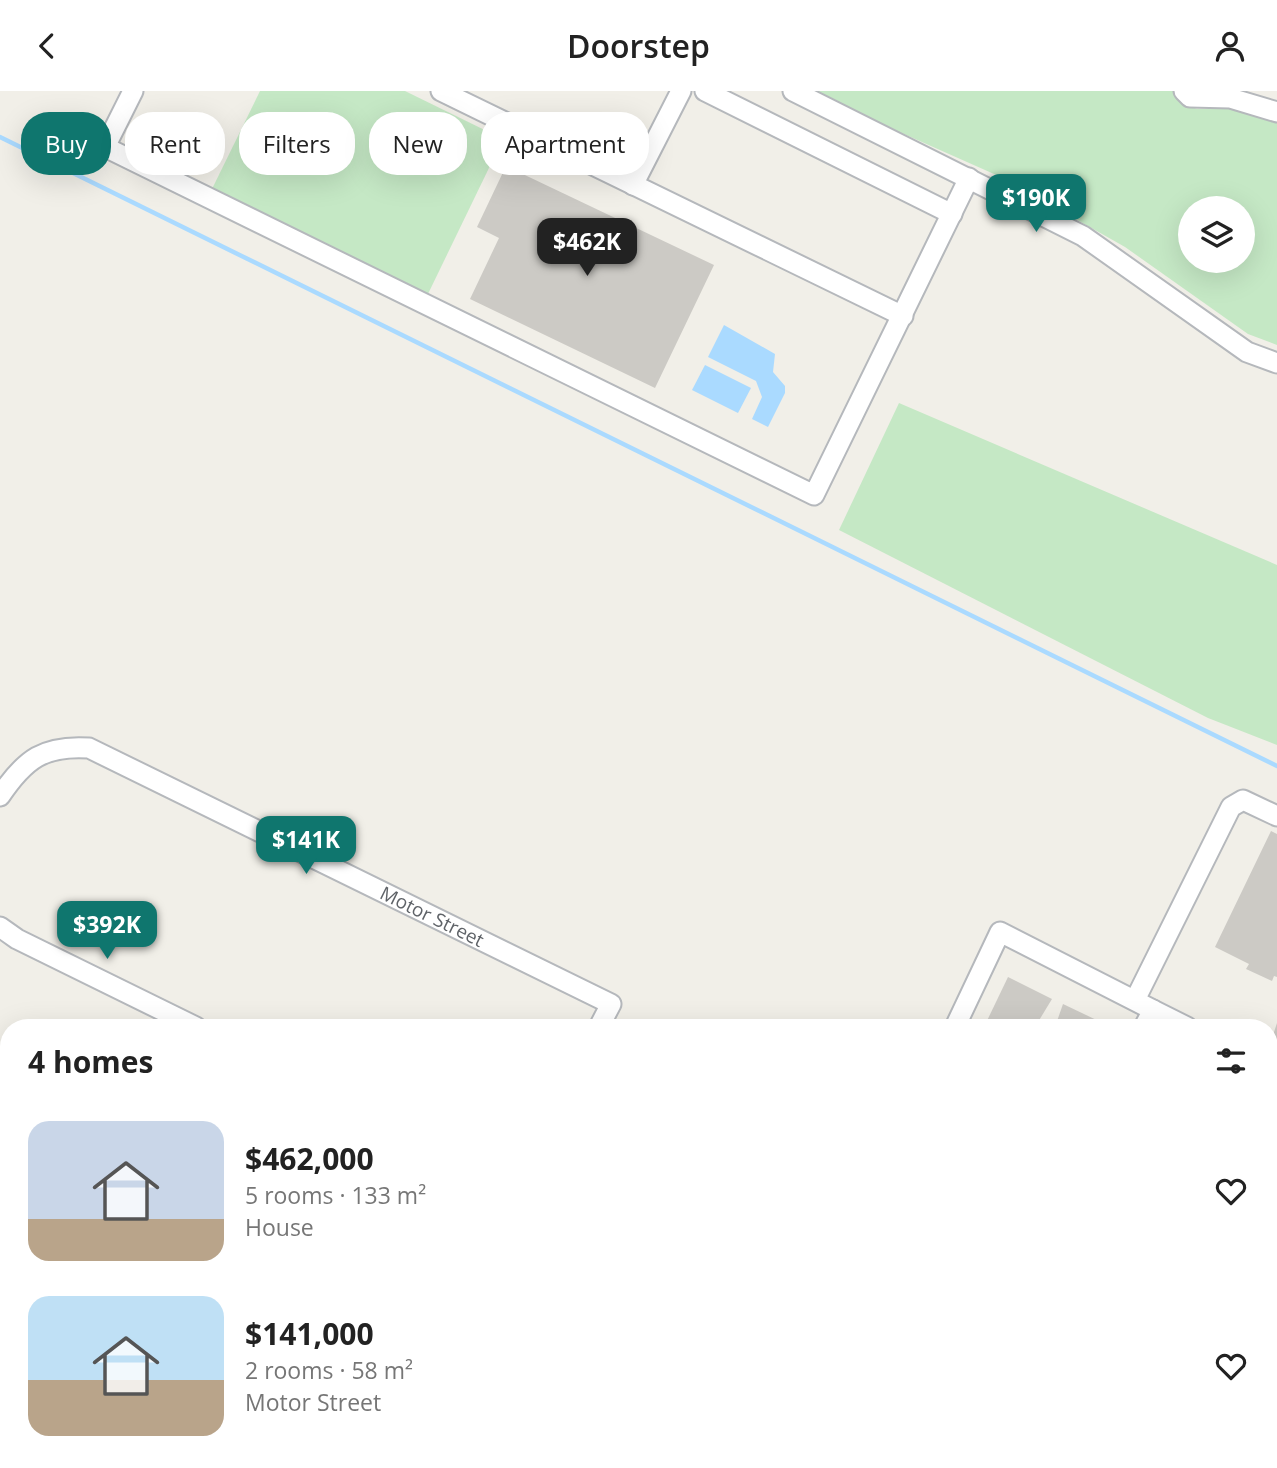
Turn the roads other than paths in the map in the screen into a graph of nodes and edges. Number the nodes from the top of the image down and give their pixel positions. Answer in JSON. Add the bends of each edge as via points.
{"nodes":[{"id":1,"x":133,"y":91,"type":"edge"},
{"id":2,"x":441,"y":91,"type":"edge"},
{"id":3,"x":681,"y":91,"type":"edge"},
{"id":4,"x":705,"y":91,"type":"edge"},
{"id":5,"x":793,"y":91,"type":"edge"},
{"id":6,"x":1184,"y":91,"type":"edge"},
{"id":7,"x":1277,"y":112,"type":"edge"},
{"id":8,"x":969,"y":178,"type":"junction"},
{"id":9,"x":633,"y":185,"type":"junction"},
{"id":10,"x":952,"y":213,"type":"junction"},
{"id":11,"x":903,"y":316,"type":"junction"},
{"id":12,"x":1277,"y":363,"type":"edge"},
{"id":13,"x":0,"y":795,"type":"edge"},
{"id":14,"x":1277,"y":815,"type":"edge"},
{"id":15,"x":0,"y":927,"type":"edge"},
{"id":16,"x":1135,"y":1000,"type":"junction"},
{"id":17,"x":1149,"y":1018,"type":"edge"},
{"id":18,"x":180,"y":1019,"type":"edge"},
{"id":19,"x":603,"y":1019,"type":"edge"},
{"id":20,"x":959,"y":1019,"type":"edge"}],
"edges":[{"from":1,"to":11,"type":"street","via":[[105,146],[814,495]]},
{"from":2,"to":9,"type":"street"},
{"from":3,"to":9,"type":"street"},
{"from":4,"to":10,"type":"street"},
{"from":5,"to":8,"type":"street"},
{"from":6,"to":7,"type":"street","via":[[1189,97],[1230,98]]},
{"from":8,"to":10,"type":"street"},
{"from":8,"to":12,"type":"street","via":[[1083,236],[1247,352]]},
{"from":9,"to":11,"type":"street"},
{"from":10,"to":11,"type":"street"},
{"from":13,"to":19,"type":"street","name":"Motor Street","via":[[16,772],[44,751],[89,748],[611,1004]]},
{"from":14,"to":16,"type":"street","via":[[1243,800],[1231,807]]},
{"from":15,"to":18,"type":"street"},
{"from":16,"to":17,"type":"street"},
{"from":16,"to":20,"type":"street","via":[[1000,932]]}]}
